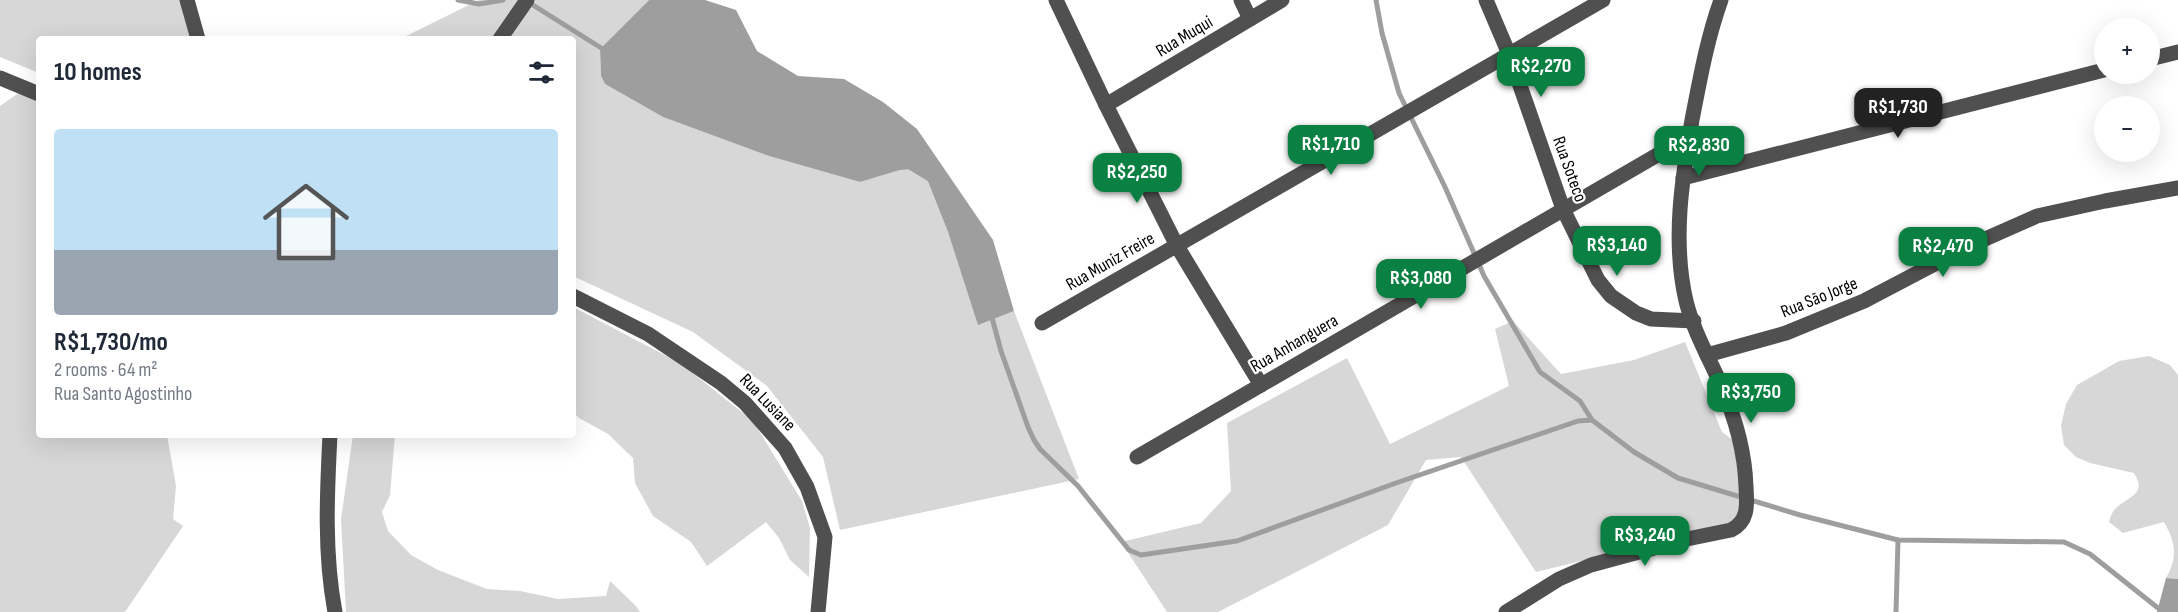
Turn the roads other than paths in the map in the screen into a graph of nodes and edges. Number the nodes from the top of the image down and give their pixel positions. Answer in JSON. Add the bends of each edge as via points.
{"nodes":[{"id":1,"x":187,"y":0,"type":"edge"},
{"id":2,"x":527,"y":0,"type":"edge"},
{"id":3,"x":1056,"y":0,"type":"edge"},
{"id":4,"x":1241,"y":0,"type":"edge"},
{"id":5,"x":1282,"y":0,"type":"edge"},
{"id":6,"x":1486,"y":0,"type":"edge"},
{"id":7,"x":1603,"y":0,"type":"edge"},
{"id":8,"x":1721,"y":0,"type":"edge"},
{"id":9,"x":1250,"y":19,"type":"junction"},
{"id":10,"x":197,"y":36,"type":"edge"},
{"id":11,"x":502,"y":36,"type":"edge"},
{"id":12,"x":2178,"y":52,"type":"edge"},
{"id":13,"x":1509,"y":54,"type":"junction"},
{"id":14,"x":2160,"y":56,"type":"edge"},
{"id":15,"x":2094,"y":73,"type":"edge"},
{"id":16,"x":6,"y":81,"type":"edge"},
{"id":17,"x":0,"y":93,"type":"edge"},
{"id":18,"x":36,"y":93,"type":"edge"},
{"id":19,"x":1106,"y":105,"type":"junction"},
{"id":20,"x":1690,"y":136,"type":"junction"},
{"id":21,"x":1683,"y":178,"type":"junction"},
{"id":22,"x":2178,"y":188,"type":"edge"},
{"id":23,"x":1563,"y":209,"type":"junction"},
{"id":24,"x":1177,"y":246,"type":"junction"},
{"id":25,"x":576,"y":298,"type":"edge"},
{"id":26,"x":1694,"y":321,"type":"junction"},
{"id":27,"x":1042,"y":323,"type":"dead end"},
{"id":28,"x":1707,"y":355,"type":"junction"},
{"id":29,"x":1261,"y":385,"type":"junction"},
{"id":30,"x":330,"y":438,"type":"edge"},
{"id":31,"x":1137,"y":457,"type":"dead end"},
{"id":32,"x":335,"y":612,"type":"edge"},
{"id":33,"x":818,"y":612,"type":"edge"},
{"id":34,"x":1506,"y":612,"type":"edge"}],
"edges":[{"from":1,"to":10,"type":"street"},
{"from":2,"to":11,"type":"street"},
{"from":3,"to":19,"type":"street"},
{"from":4,"to":9,"type":"street"},
{"from":5,"to":9,"type":"street","name":"Rua Muqui"},
{"from":6,"to":13,"type":"street","name":"Rua Soteco"},
{"from":7,"to":13,"type":"street","name":"Rua Muniz Freire"},
{"from":8,"to":20,"type":"street","via":[[1704,55]]},
{"from":9,"to":19,"type":"street","name":"Rua Muqui"},
{"from":12,"to":14,"type":"street"},
{"from":13,"to":23,"type":"street","name":"Rua Soteco"},
{"from":13,"to":24,"type":"street","name":"Rua Muniz Freire"},
{"from":15,"to":21,"type":"street"},
{"from":16,"to":17,"type":"street"},
{"from":16,"to":18,"type":"street"},
{"from":19,"to":24,"type":"street"},
{"from":20,"to":21,"type":"street"},
{"from":20,"to":23,"type":"street","name":"Rua Anhanguera"},
{"from":21,"to":26,"type":"street","via":[[1678,236],[1686,302]]},
{"from":22,"to":28,"type":"street","name":"Rua São Jorge","via":[[2037,216],[1968,246],[1864,301],[1786,333]]},
{"from":23,"to":26,"type":"street","name":"Rua Soteco","via":[[1598,280],[1611,296],[1651,319]]},
{"from":23,"to":29,"type":"street","name":"Rua Anhanguera"},
{"from":24,"to":27,"type":"street","name":"Rua Muniz Freire"},
{"from":24,"to":29,"type":"street"},
{"from":25,"to":33,"type":"street","name":"Rua Lusiane","via":[[648,334],[722,382],[785,448],[807,487],[825,537]]},
{"from":26,"to":28,"type":"street"},
{"from":28,"to":34,"type":"street","via":[[1732,414],[1743,456],[1745,518],[1731,530],[1591,565],[1559,579]]},
{"from":29,"to":31,"type":"street","name":"Rua Anhanguera"},
{"from":30,"to":32,"type":"street","via":[[328,562]]}]}
